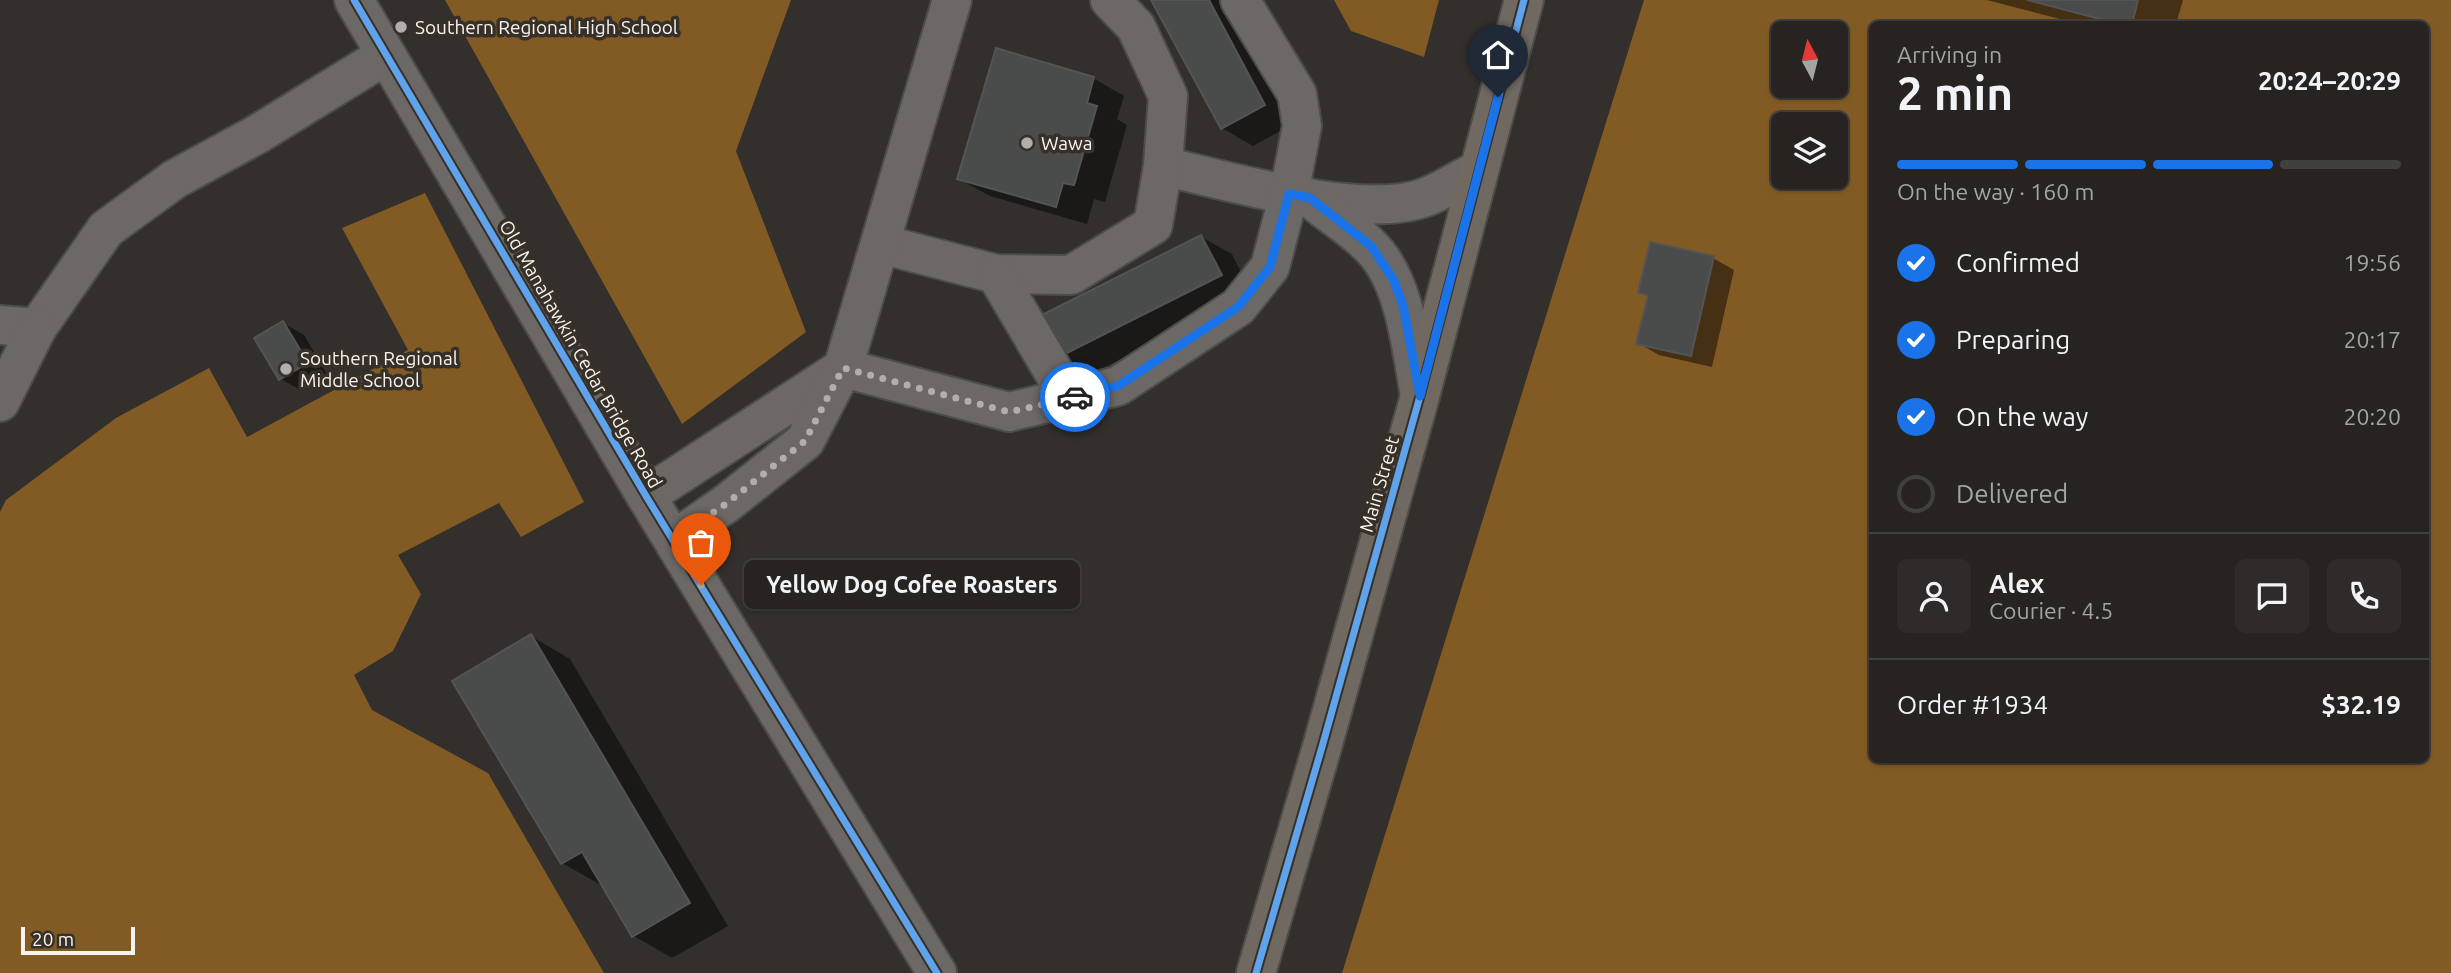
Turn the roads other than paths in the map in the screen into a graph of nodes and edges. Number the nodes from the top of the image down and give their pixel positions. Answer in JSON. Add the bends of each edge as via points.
{"nodes":[{"id":1,"x":354,"y":0,"type":"edge"},
{"id":2,"x":952,"y":0,"type":"edge"},
{"id":3,"x":1110,"y":0,"type":"edge"},
{"id":4,"x":1240,"y":0,"type":"edge"},
{"id":5,"x":1524,"y":0,"type":"edge"},
{"id":6,"x":386,"y":55,"type":"junction"},
{"id":7,"x":1163,"y":166,"type":"junction"},
{"id":8,"x":1478,"y":170,"type":"junction"},
{"id":9,"x":1299,"y":196,"type":"junction"},
{"id":10,"x":881,"y":244,"type":"junction"},
{"id":11,"x":996,"y":274,"type":"junction"},
{"id":12,"x":19,"y":326,"type":"edge"},
{"id":13,"x":843,"y":368,"type":"junction"},
{"id":14,"x":1420,"y":396,"type":"junction"},
{"id":15,"x":1069,"y":398,"type":"junction"},
{"id":16,"x":0,"y":402,"type":"edge"},
{"id":17,"x":646,"y":496,"type":"junction"},
{"id":18,"x":674,"y":540,"type":"junction"},
{"id":19,"x":937,"y":973,"type":"edge"},
{"id":20,"x":1256,"y":973,"type":"edge"}],
"edges":[{"from":1,"to":6,"type":"street","name":"Old Manahawkin Cedar Bridge Road"},
{"from":2,"to":10,"type":"street"},
{"from":3,"to":7,"type":"street","via":[[1136,27],[1168,96]]},
{"from":4,"to":9,"type":"street","via":[[1297,94],[1302,126]]},
{"from":5,"to":8,"type":"highway","name":"Main Street"},
{"from":6,"to":12,"type":"street","via":[[175,179],[106,229]]},
{"from":6,"to":17,"type":"street","name":"Old Manahawkin Cedar Bridge Road"},
{"from":7,"to":9,"type":"street"},
{"from":7,"to":11,"type":"street","via":[[1153,225],[1071,275]]},
{"from":8,"to":9,"type":"street","via":[[1424,198],[1384,205]]},
{"from":8,"to":14,"type":"highway","name":"Main Street"},
{"from":9,"to":14,"type":"street","via":[[1371,246],[1393,279],[1403,305]]},
{"from":9,"to":15,"type":"street","via":[[1270,267],[1238,307],[1118,386]]},
{"from":10,"to":11,"type":"street"},
{"from":10,"to":13,"type":"street"},
{"from":11,"to":15,"type":"street"},
{"from":12,"to":16,"type":"street"},
{"from":13,"to":15,"type":"street","via":[[1009,412]]},
{"from":13,"to":17,"type":"street"},
{"from":13,"to":18,"type":"street","via":[[805,441]]},
{"from":14,"to":20,"type":"highway","name":"Main Street"},
{"from":17,"to":18,"type":"street","name":"Old Manahawkin Cedar Bridge Road"},
{"from":18,"to":19,"type":"street","name":"Old Manahawkin Cedar Bridge Road"}]}
